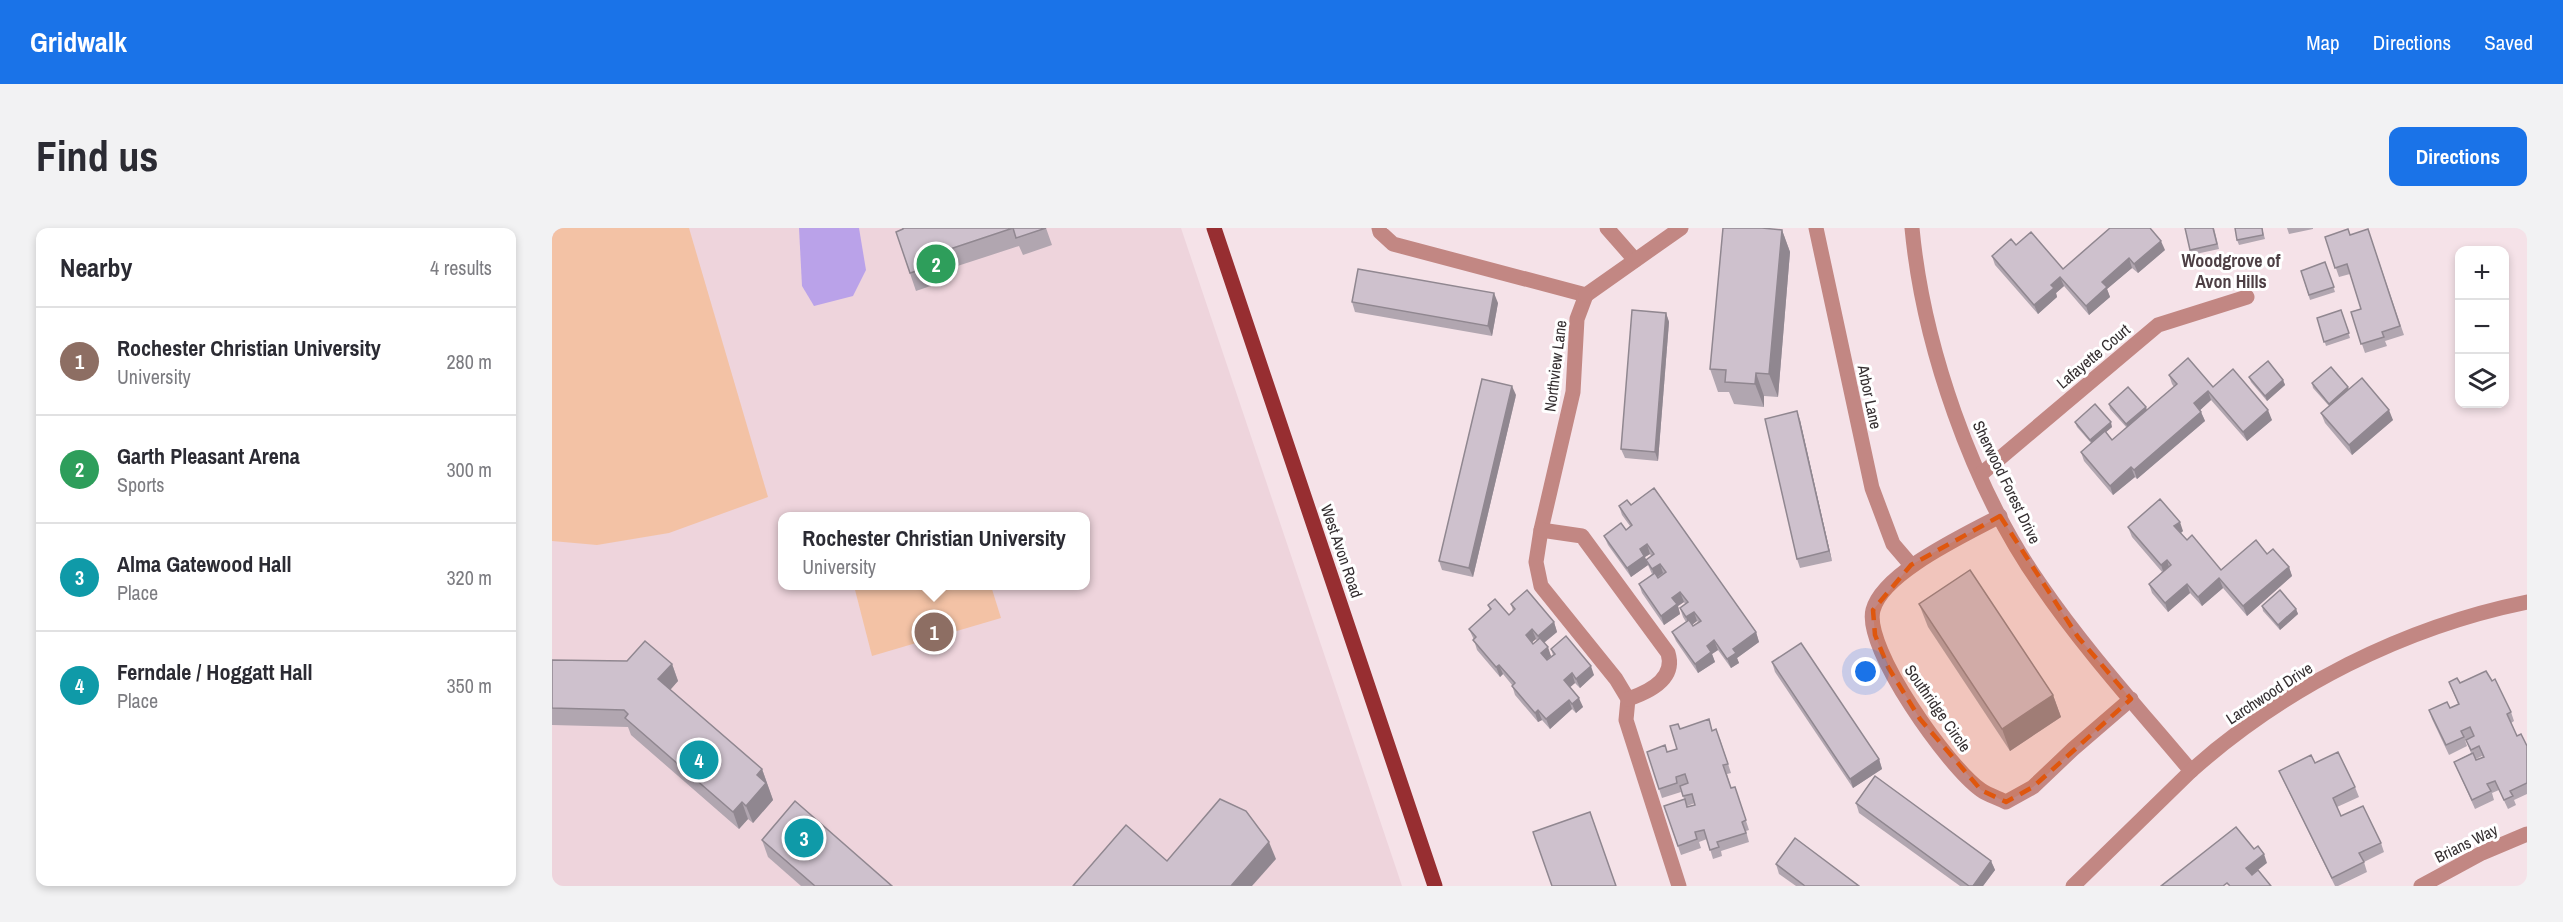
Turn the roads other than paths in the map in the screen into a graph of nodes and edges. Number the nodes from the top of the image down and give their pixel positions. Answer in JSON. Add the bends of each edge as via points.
{"nodes":[{"id":1,"x":1214,"y":228,"type":"edge"},
{"id":2,"x":1378,"y":228,"type":"edge"},
{"id":3,"x":1607,"y":228,"type":"edge"},
{"id":4,"x":1681,"y":228,"type":"edge"},
{"id":5,"x":1816,"y":228,"type":"edge"},
{"id":6,"x":1912,"y":228,"type":"edge"},
{"id":7,"x":1635,"y":260,"type":"junction"},
{"id":8,"x":1586,"y":295,"type":"junction"},
{"id":9,"x":2247,"y":297,"type":"dead end"},
{"id":10,"x":1980,"y":475,"type":"junction"},
{"id":11,"x":2000,"y":516,"type":"junction"},
{"id":12,"x":1541,"y":530,"type":"junction"},
{"id":13,"x":1911,"y":566,"type":"junction"},
{"id":14,"x":2527,"y":602,"type":"edge"},
{"id":15,"x":1628,"y":699,"type":"junction"},
{"id":16,"x":2131,"y":699,"type":"junction"},
{"id":17,"x":2191,"y":771,"type":"junction"},
{"id":18,"x":2527,"y":834,"type":"edge"},
{"id":19,"x":1435,"y":886,"type":"edge"},
{"id":20,"x":1678,"y":886,"type":"edge"},
{"id":21,"x":2073,"y":886,"type":"edge"},
{"id":22,"x":2421,"y":886,"type":"edge"}],
"edges":[{"from":1,"to":19,"type":"main road","name":"West Avon Road"},
{"from":2,"to":8,"type":"street","via":[[1393,244]]},
{"from":3,"to":7,"type":"street"},
{"from":4,"to":7,"type":"street"},
{"from":5,"to":13,"type":"street","name":"Arbor Lane","via":[[1872,488],[1893,544]]},
{"from":6,"to":10,"type":"street","name":"Sherwood Forest Drive","via":[[1939,362],[1956,418]]},
{"from":7,"to":8,"type":"street"},
{"from":8,"to":12,"type":"street","name":"Northview Lane","via":[[1577,319],[1573,392]]},
{"from":9,"to":10,"type":"street","name":"Lafayette Court","via":[[2158,325]]},
{"from":10,"to":11,"type":"street","name":"Sherwood Forest Drive"},
{"from":11,"to":13,"type":"street","name":"Southridge Circle"},
{"from":11,"to":16,"type":"street","name":"Sherwood Forest Drive","via":[[2038,582]]},
{"from":12,"to":15,"type":"street","name":"Northview Lane","via":[[1536,562],[1541,586]]},
{"from":12,"to":15,"type":"street","via":[[1582,536],[1668,653],[1669,673],[1647,693]]},
{"from":13,"to":16,"type":"street","name":"Southridge Circle","via":[[1883,592],[1873,610],[1875,635],[1888,667],[1920,719],[1948,757],[1981,790],[2006,802],[2033,787]]},
{"from":14,"to":17,"type":"street","name":"Larchwood Drive","via":[[2460,618],[2373,653],[2274,707]]},
{"from":15,"to":20,"type":"street","via":[[1626,720]]},
{"from":16,"to":17,"type":"street","name":"Sherwood Forest Drive"},
{"from":17,"to":21,"type":"street","name":"Larchwood Drive"},
{"from":18,"to":22,"type":"street","name":"Brians Way"}]}
